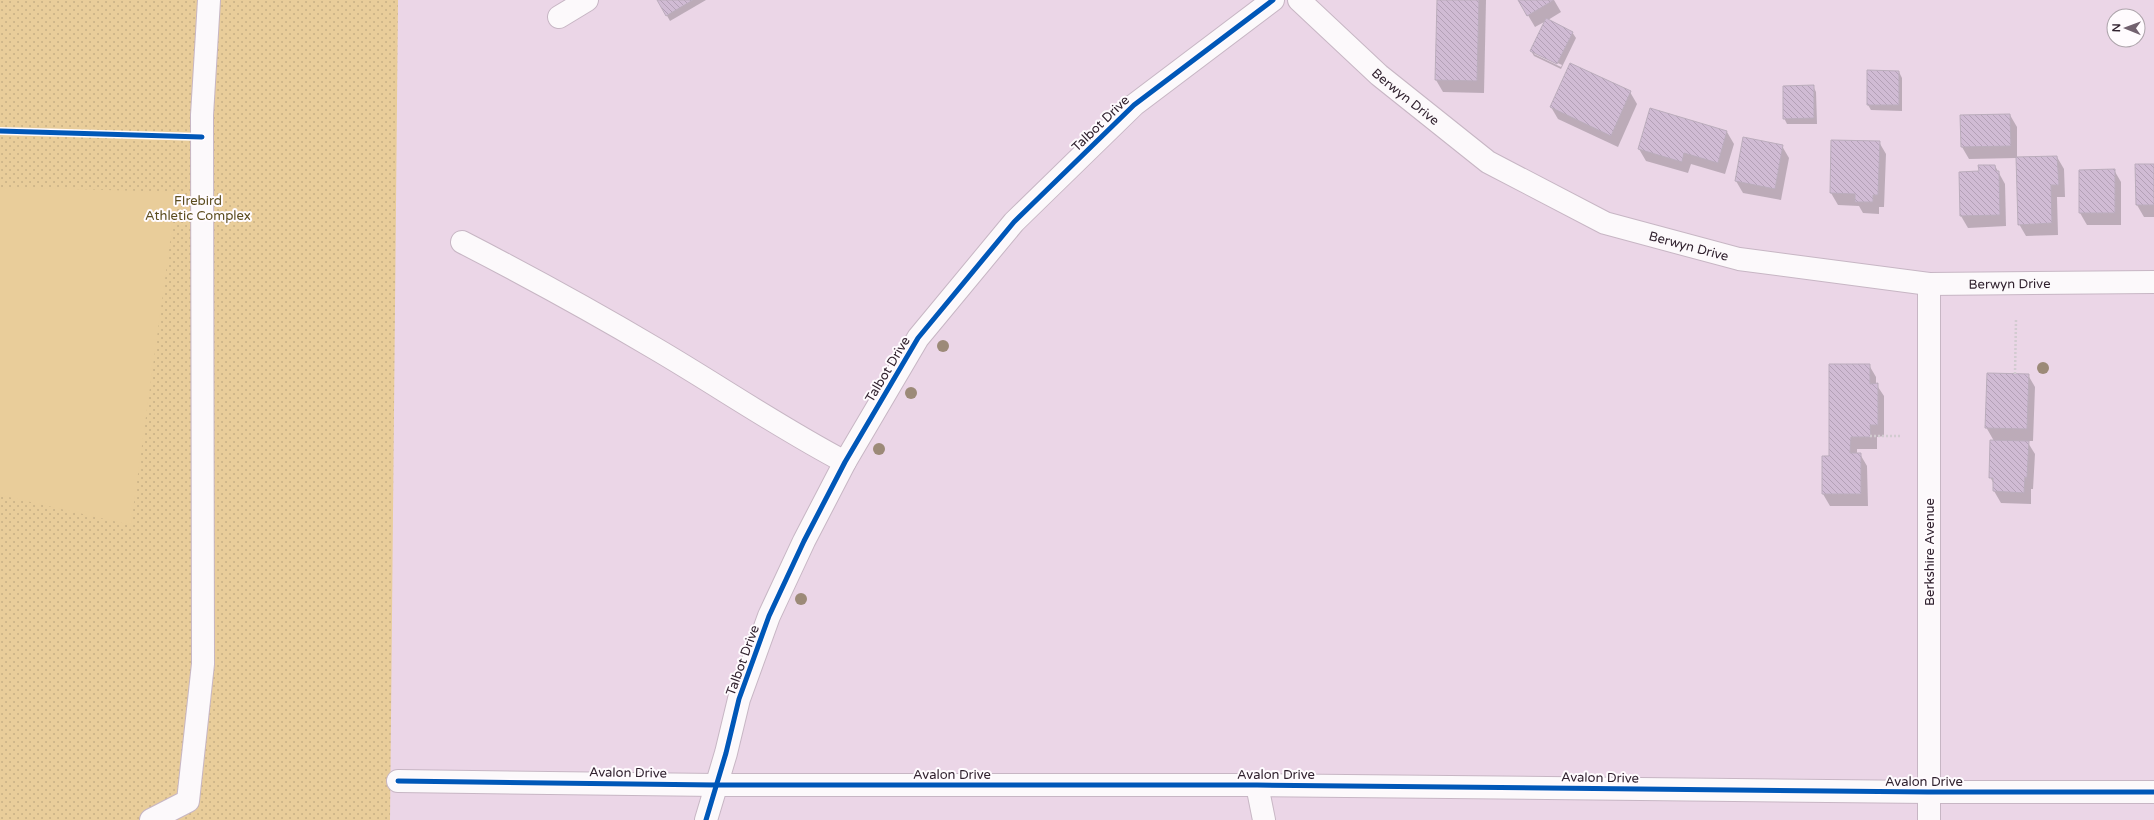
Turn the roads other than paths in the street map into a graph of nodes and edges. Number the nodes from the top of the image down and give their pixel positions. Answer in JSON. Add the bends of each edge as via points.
{"nodes":[{"id":1,"x":209,"y":0,"type":"edge"},
{"id":2,"x":587,"y":0,"type":"edge"},
{"id":3,"x":1273,"y":0,"type":"edge"},
{"id":4,"x":1299,"y":0,"type":"edge"},
{"id":5,"x":559,"y":17,"type":"dead end"},
{"id":6,"x":462,"y":242,"type":"dead end"},
{"id":7,"x":2154,"y":282,"type":"edge"},
{"id":8,"x":1929,"y":284,"type":"junction"},
{"id":9,"x":845,"y":462,"type":"junction"},
{"id":10,"x":398,"y":780,"type":"dead end"},
{"id":11,"x":714,"y":785,"type":"junction"},
{"id":12,"x":1257,"y":785,"type":"junction"},
{"id":13,"x":1928,"y":792,"type":"junction"},
{"id":14,"x":2154,"y":792,"type":"edge"},
{"id":15,"x":151,"y":820,"type":"edge"},
{"id":16,"x":706,"y":820,"type":"edge"},
{"id":17,"x":1264,"y":820,"type":"edge"},
{"id":18,"x":1929,"y":820,"type":"edge"}],
"edges":[{"from":1,"to":15,"type":"street","via":[[202,115],[203,664],[188,801]]},
{"from":2,"to":5,"type":"street"},
{"from":3,"to":9,"type":"street","name":"Talbot Drive","via":[[1134,105],[1014,222],[918,338]]},
{"from":4,"to":8,"type":"street","name":"Berwyn Drive","via":[[1379,75],[1488,162],[1605,223],[1739,259]]},
{"from":6,"to":9,"type":"street","via":[[548,286],[655,348],[805,441]]},
{"from":7,"to":8,"type":"street","name":"Berwyn Drive"},
{"from":8,"to":13,"type":"street","name":"Berkshire Avenue"},
{"from":9,"to":11,"type":"street","name":"Talbot Drive","via":[[769,616],[739,699],[726,752]]},
{"from":10,"to":11,"type":"street","name":"Avalon Drive"},
{"from":11,"to":12,"type":"street","name":"Avalon Drive"},
{"from":11,"to":16,"type":"street","name":"Talbot Drive"},
{"from":12,"to":13,"type":"street","name":"Avalon Drive"},
{"from":12,"to":17,"type":"street"},
{"from":13,"to":14,"type":"street","name":"Avalon Drive"},
{"from":13,"to":18,"type":"street","name":"Berkshire Avenue"}]}
